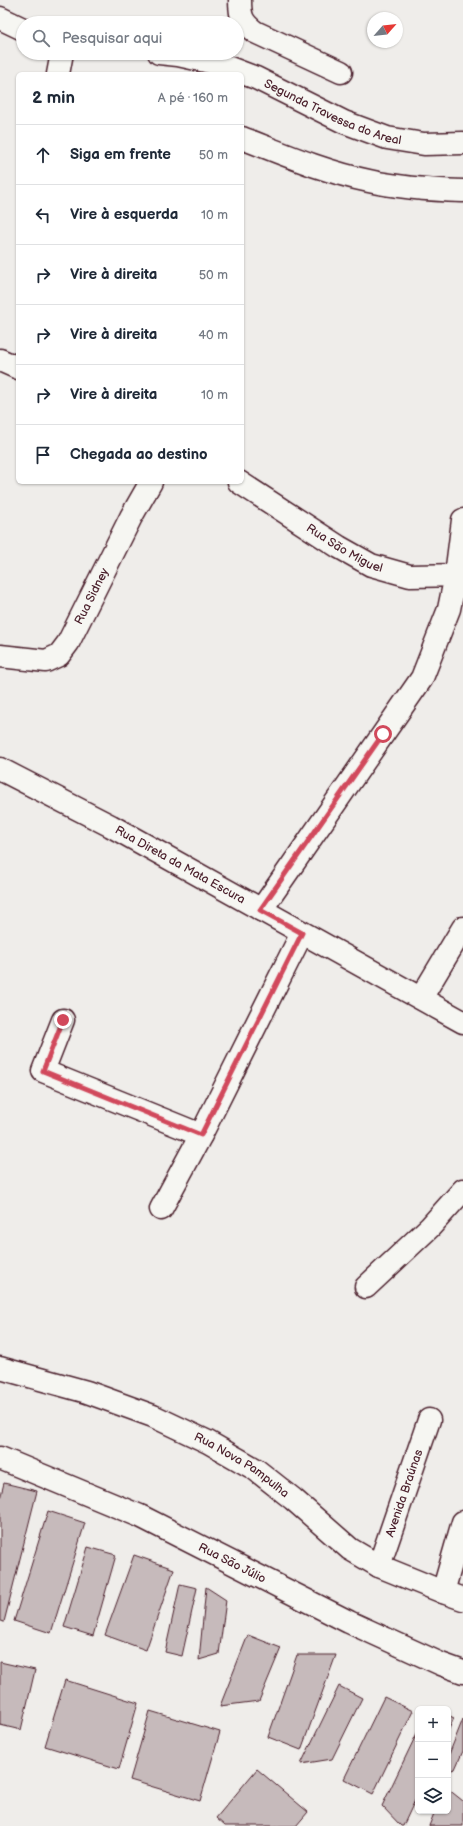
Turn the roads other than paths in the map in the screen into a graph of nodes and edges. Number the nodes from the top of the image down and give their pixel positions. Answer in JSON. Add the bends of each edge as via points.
{"nodes":[{"id":1,"x":240,"y":0,"type":"edge"},
{"id":2,"x":242,"y":16,"type":"edge"},
{"id":3,"x":0,"y":18,"type":"edge"},
{"id":4,"x":244,"y":23,"type":"edge"},
{"id":5,"x":16,"y":26,"type":"edge"},
{"id":6,"x":61,"y":60,"type":"edge"},
{"id":7,"x":201,"y":60,"type":"edge"},
{"id":8,"x":58,"y":72,"type":"edge"},
{"id":9,"x":240,"y":72,"type":"edge"},
{"id":10,"x":341,"y":72,"type":"dead end"},
{"id":11,"x":244,"y":73,"type":"edge"},
{"id":12,"x":244,"y":139,"type":"edge"},
{"id":13,"x":463,"y":143,"type":"edge"},
{"id":14,"x":463,"y":191,"type":"edge"},
{"id":15,"x":0,"y":360,"type":"edge"},
{"id":16,"x":16,"y":367,"type":"edge"},
{"id":17,"x":150,"y":484,"type":"edge"},
{"id":18,"x":242,"y":484,"type":"edge"},
{"id":19,"x":463,"y":520,"type":"edge"},
{"id":20,"x":460,"y":575,"type":"edge"},
{"id":21,"x":0,"y":656,"type":"edge"},
{"id":22,"x":0,"y":769,"type":"edge"},
{"id":23,"x":260,"y":910,"type":"junction"},
{"id":24,"x":463,"y":928,"type":"edge"},
{"id":25,"x":302,"y":933,"type":"junction"},
{"id":26,"x":421,"y":998,"type":"junction"},
{"id":27,"x":63,"y":1020,"type":"dead end"},
{"id":28,"x":463,"y":1022,"type":"edge"},
{"id":29,"x":201,"y":1135,"type":"junction"},
{"id":30,"x":463,"y":1190,"type":"edge"},
{"id":31,"x":161,"y":1209,"type":"dead end"},
{"id":32,"x":366,"y":1287,"type":"dead end"},
{"id":33,"x":0,"y":1368,"type":"edge"},
{"id":34,"x":429,"y":1420,"type":"dead end"},
{"id":35,"x":0,"y":1458,"type":"edge"},
{"id":36,"x":463,"y":1522,"type":"edge"},
{"id":37,"x":379,"y":1566,"type":"junction"},
{"id":38,"x":453,"y":1596,"type":"edge"},
{"id":39,"x":463,"y":1672,"type":"edge"}],
"edges":[{"from":1,"to":2,"type":"street"},
{"from":3,"to":5,"type":"street"},
{"from":4,"to":10,"type":"street","via":[[255,32]]},
{"from":6,"to":8,"type":"street"},
{"from":7,"to":9,"type":"street","name":"Segunda Travessa do Areal"},
{"from":11,"to":13,"type":"street","name":"Segunda Travessa do Areal","via":[[344,122],[387,138],[424,144]]},
{"from":12,"to":14,"type":"street","via":[[320,168],[368,181],[396,186]]},
{"from":15,"to":16,"type":"street"},
{"from":17,"to":21,"type":"street","name":"Rua Sidney","via":[[68,643],[59,655],[46,661]]},
{"from":18,"to":20,"type":"street","name":"Rua São Miguel","via":[[371,565],[410,576]]},
{"from":19,"to":20,"type":"street"},
{"from":20,"to":23,"type":"street","via":[[422,678]]},
{"from":22,"to":23,"type":"street","name":"Rua Direta da Mata Escura","via":[[111,826]]},
{"from":23,"to":25,"type":"street","name":"Rua Direta da Mata Escura"},
{"from":24,"to":26,"type":"street"},
{"from":25,"to":26,"type":"street","name":"Rua Direta da Mata Escura"},
{"from":25,"to":29,"type":"street"},
{"from":26,"to":28,"type":"street","name":"Rua Direta da Mata Escura"},
{"from":27,"to":29,"type":"street","via":[[43,1071]]},
{"from":29,"to":31,"type":"street"},
{"from":30,"to":32,"type":"street","via":[[430,1228]]},
{"from":33,"to":37,"type":"street","name":"Rua Nova Pampulha","via":[[87,1392],[153,1416],[208,1442],[255,1469],[350,1549]]},
{"from":34,"to":37,"type":"street","name":"Avenida Braúnas"},
{"from":35,"to":39,"type":"street","name":"Rua São Júlio","via":[[140,1516],[348,1622]]},
{"from":36,"to":38,"type":"street"},
{"from":37,"to":38,"type":"street","name":"Rua Nova Pampulha"}]}
